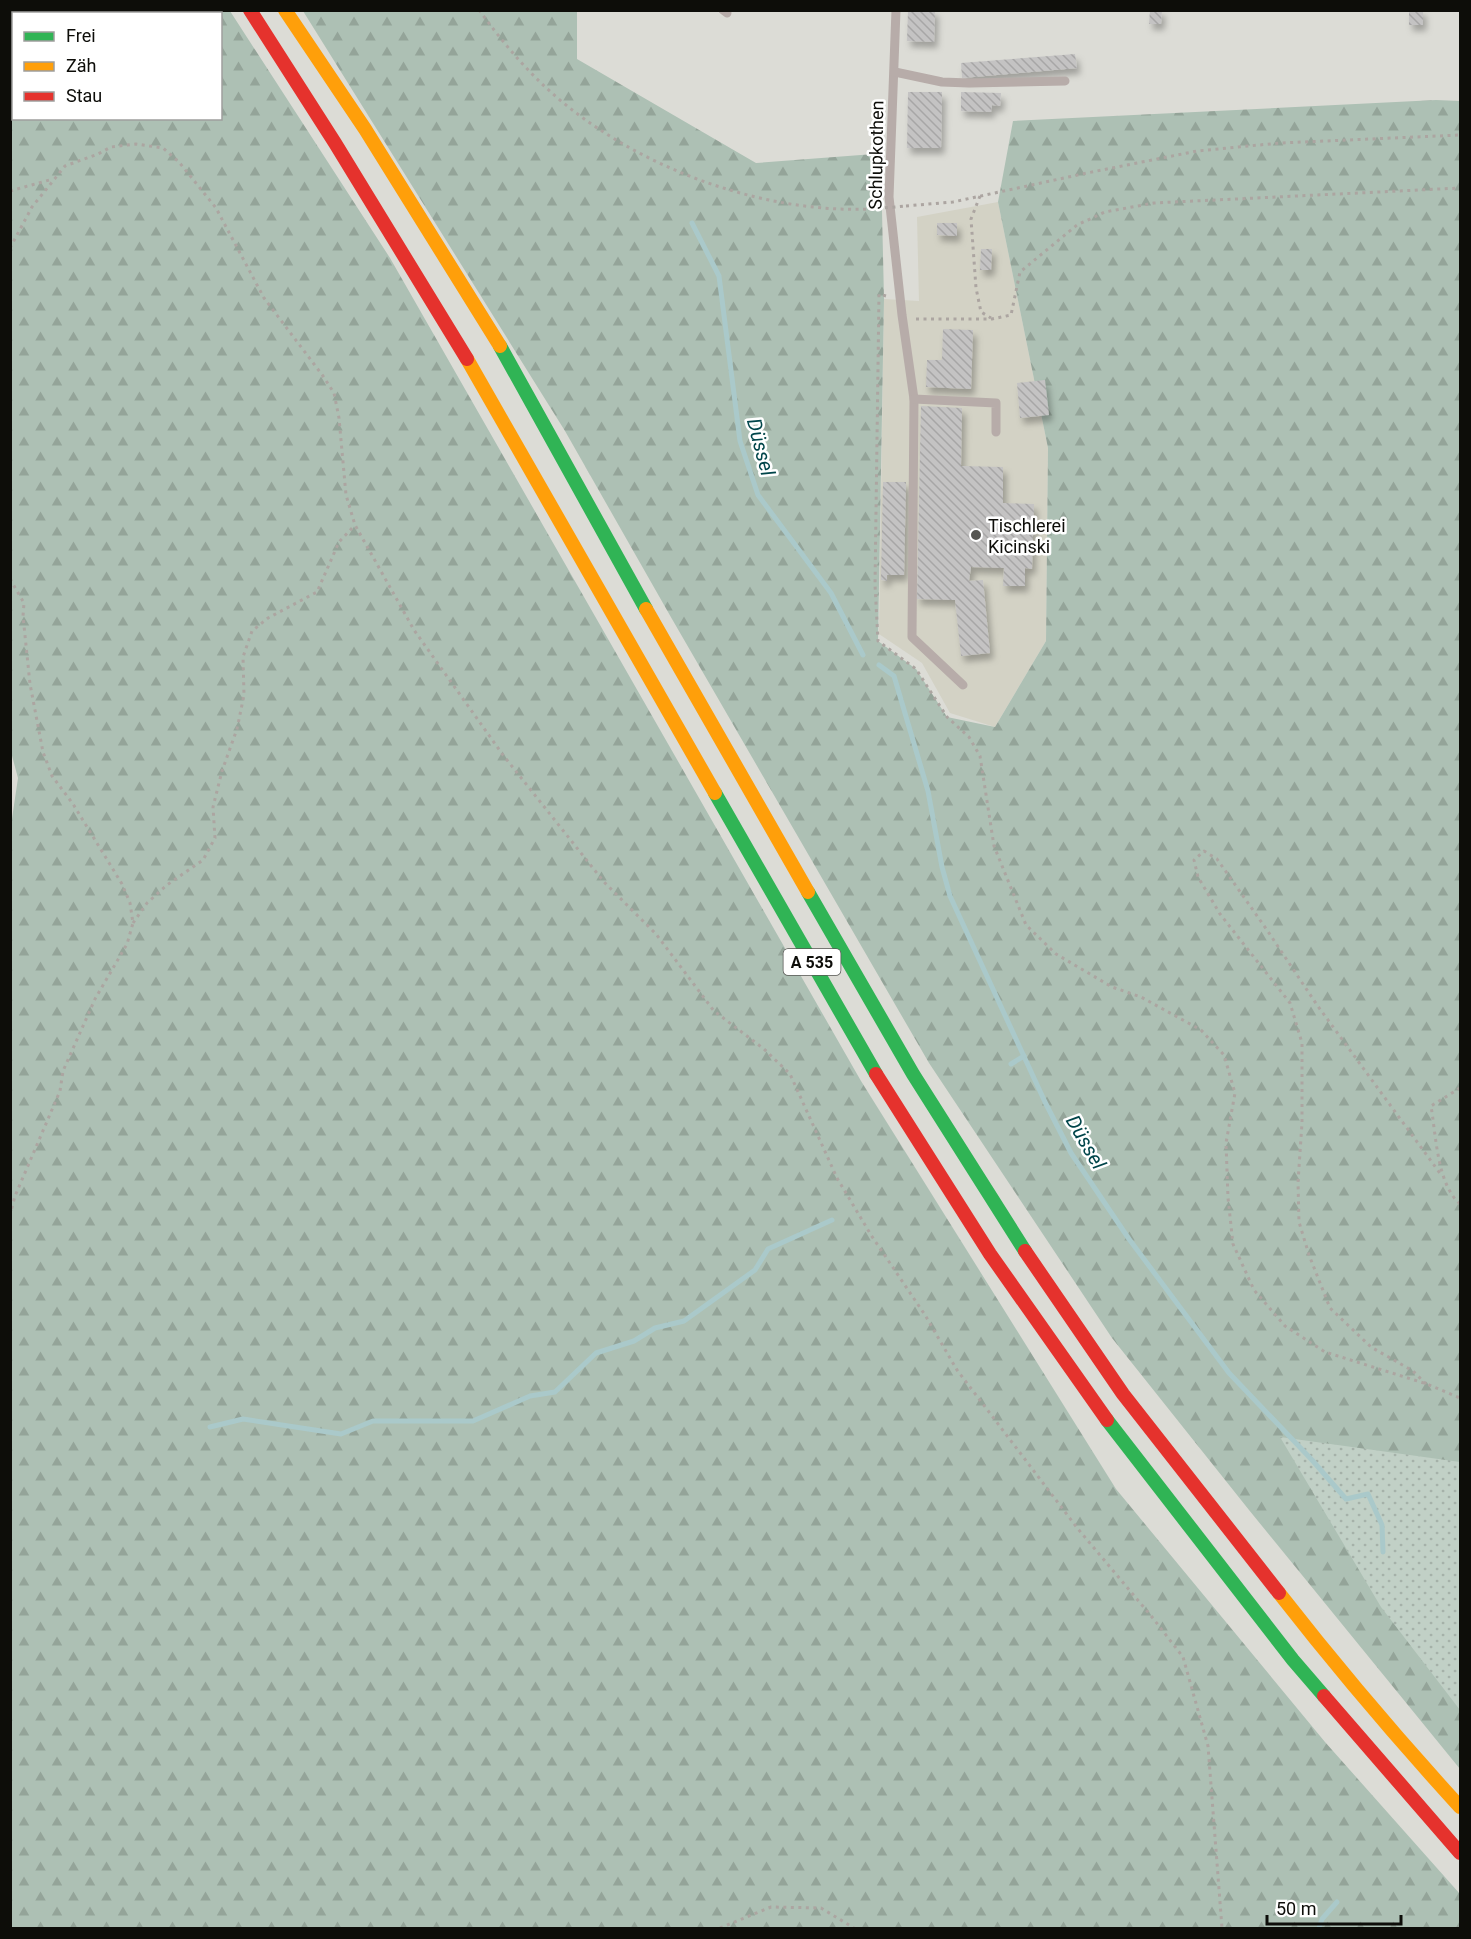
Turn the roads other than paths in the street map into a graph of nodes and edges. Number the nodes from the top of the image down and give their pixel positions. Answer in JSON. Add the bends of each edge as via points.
{"nodes":[{"id":1,"x":250,"y":10,"type":"edge"},
{"id":2,"x":285,"y":10,"type":"edge"},
{"id":3,"x":896,"y":10,"type":"edge"},
{"id":4,"x":895,"y":72,"type":"junction"},
{"id":5,"x":1065,"y":81,"type":"dead end"},
{"id":6,"x":914,"y":399,"type":"junction"},
{"id":7,"x":996,"y":432,"type":"dead end"},
{"id":8,"x":963,"y":685,"type":"dead end"},
{"id":9,"x":1461,"y":1807,"type":"edge"},
{"id":10,"x":1461,"y":1854,"type":"edge"}],
"edges":[{"from":1,"to":10,"type":"highway","number":"A 535","via":[[463,352],[882,1084],[990,1254],[1102,1414],[1293,1660]]},
{"from":2,"to":9,"type":"highway","number":"A 535","via":[[365,129],[494,336],[724,747],[913,1074],[1012,1233],[1123,1394],[1319,1644]]},
{"from":3,"to":4,"type":"lane","name":"Schlupkothen"},
{"from":4,"to":5,"type":"lane","via":[[942,82]]},
{"from":4,"to":6,"type":"lane","name":"Schlupkothen","via":[[889,197]]},
{"from":6,"to":7,"type":"lane","via":[[996,403]]},
{"from":6,"to":8,"type":"lane","name":"Schlupkothen","via":[[912,637]]}]}
